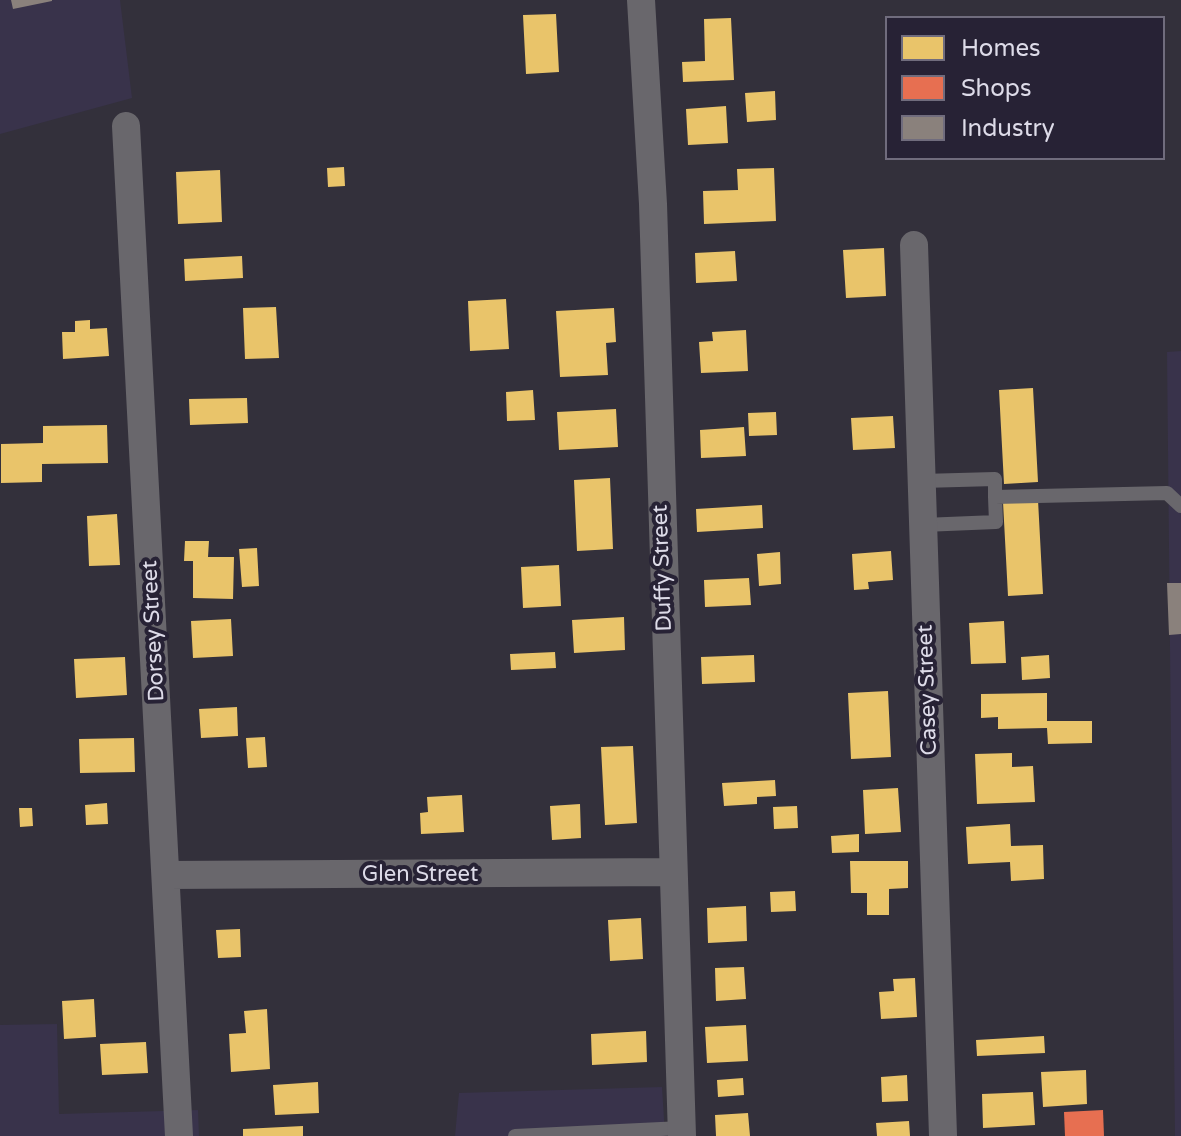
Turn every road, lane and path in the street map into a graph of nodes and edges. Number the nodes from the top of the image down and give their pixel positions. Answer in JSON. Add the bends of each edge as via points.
{"nodes":[{"id":1,"x":641,"y":0,"type":"edge"},
{"id":2,"x":126,"y":126,"type":"dead end"},
{"id":3,"x":914,"y":245,"type":"dead end"},
{"id":4,"x":922,"y":481,"type":"junction"},
{"id":5,"x":995,"y":497,"type":"junction"},
{"id":6,"x":1181,"y":506,"type":"edge"},
{"id":7,"x":923,"y":525,"type":"junction"},
{"id":8,"x":672,"y":872,"type":"junction"},
{"id":9,"x":168,"y":875,"type":"junction"},
{"id":10,"x":682,"y":1132,"type":"edge"},
{"id":11,"x":620,"y":1133,"type":"edge"},
{"id":12,"x":515,"y":1135,"type":"edge"},
{"id":13,"x":179,"y":1136,"type":"edge"},
{"id":14,"x":943,"y":1136,"type":"edge"}],
"edges":[{"from":1,"to":8,"type":"street","name":"Duffy Street","via":[[653,204]]},
{"from":2,"to":9,"type":"street","name":"Dorsey Street"},
{"from":3,"to":4,"type":"street","name":"Casey Street"},
{"from":4,"to":5,"type":"lane","via":[[995,479]]},
{"from":4,"to":7,"type":"street","name":"Casey Street"},
{"from":5,"to":6,"type":"lane","via":[[1167,493]]},
{"from":5,"to":7,"type":"lane","via":[[996,522]]},
{"from":7,"to":14,"type":"street","name":"Casey Street"},
{"from":8,"to":9,"type":"street","name":"Glen Street"},
{"from":8,"to":10,"type":"street","name":"Duffy Street"},
{"from":9,"to":13,"type":"street","name":"Dorsey Street"},
{"from":10,"to":11,"type":"lane"},
{"from":11,"to":12,"type":"lane"}]}
